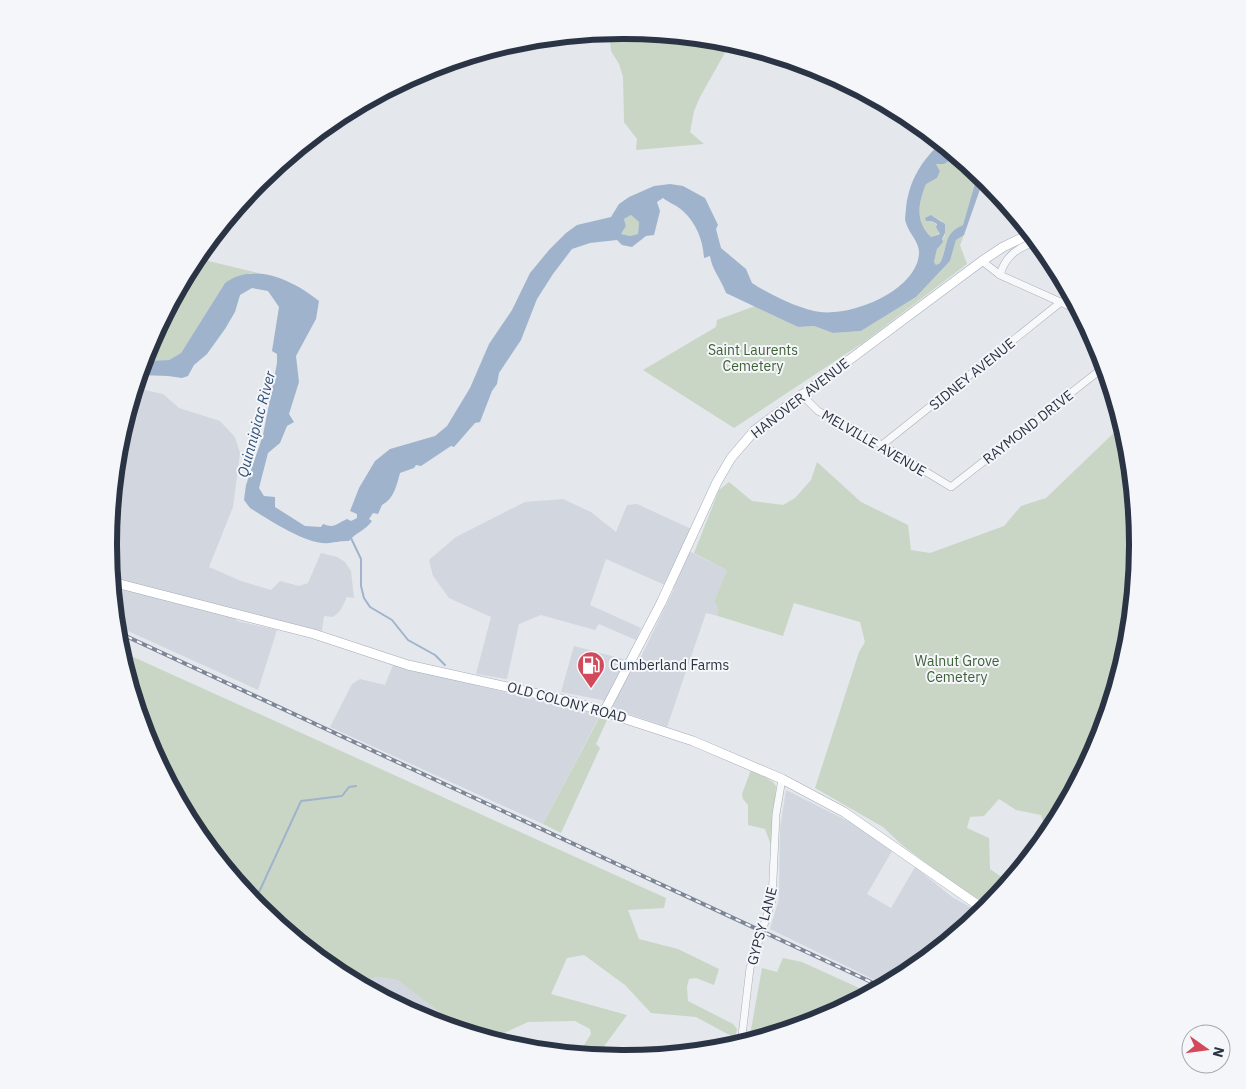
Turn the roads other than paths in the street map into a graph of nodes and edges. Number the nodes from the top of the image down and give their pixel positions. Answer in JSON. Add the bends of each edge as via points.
{"nodes":[{"id":1,"x":1024,"y":237,"type":"edge"},
{"id":2,"x":1030,"y":244,"type":"edge"},
{"id":3,"x":982,"y":261,"type":"junction"},
{"id":4,"x":1000,"y":275,"type":"junction"},
{"id":5,"x":1061,"y":302,"type":"junction"},
{"id":6,"x":1068,"y":306,"type":"edge"},
{"id":7,"x":1098,"y":372,"type":"edge"},
{"id":8,"x":801,"y":394,"type":"junction"},
{"id":9,"x":882,"y":445,"type":"junction"},
{"id":10,"x":951,"y":487,"type":"joint"},
{"id":11,"x":119,"y":584,"type":"edge"},
{"id":12,"x":605,"y":710,"type":"junction"},
{"id":13,"x":782,"y":779,"type":"junction"},
{"id":14,"x":978,"y":905,"type":"edge"},
{"id":15,"x":742,"y":1036,"type":"edge"}],
"edges":[{"from":1,"to":3,"type":"main road","name":"HANOVER AVENUE"},
{"from":2,"to":4,"type":"street","via":[[1019,248],[1003,264]]},
{"from":3,"to":4,"type":"street"},
{"from":3,"to":8,"type":"main road","name":"HANOVER AVENUE"},
{"from":4,"to":5,"type":"street"},
{"from":5,"to":6,"type":"street"},
{"from":5,"to":9,"type":"street","name":"SIDNEY AVENUE"},
{"from":7,"to":10,"type":"street","name":"RAYMOND DRIVE"},
{"from":8,"to":9,"type":"street","name":"MELVILLE AVENUE","via":[[818,411]]},
{"from":8,"to":12,"type":"main road","name":"HANOVER AVENUE","via":[[755,430],[731,458]]},
{"from":9,"to":10,"type":"street","name":"MELVILLE AVENUE"},
{"from":11,"to":12,"type":"main road","name":"OLD COLONY ROAD","via":[[314,634],[408,665]]},
{"from":12,"to":13,"type":"main road","name":"OLD COLONY ROAD","via":[[719,751]]},
{"from":13,"to":14,"type":"main road","name":"OLD COLONY ROAD","via":[[863,824]]},
{"from":13,"to":15,"type":"street","name":"GYPSY LANE","via":[[776,814],[773,894],[753,956]]}]}
